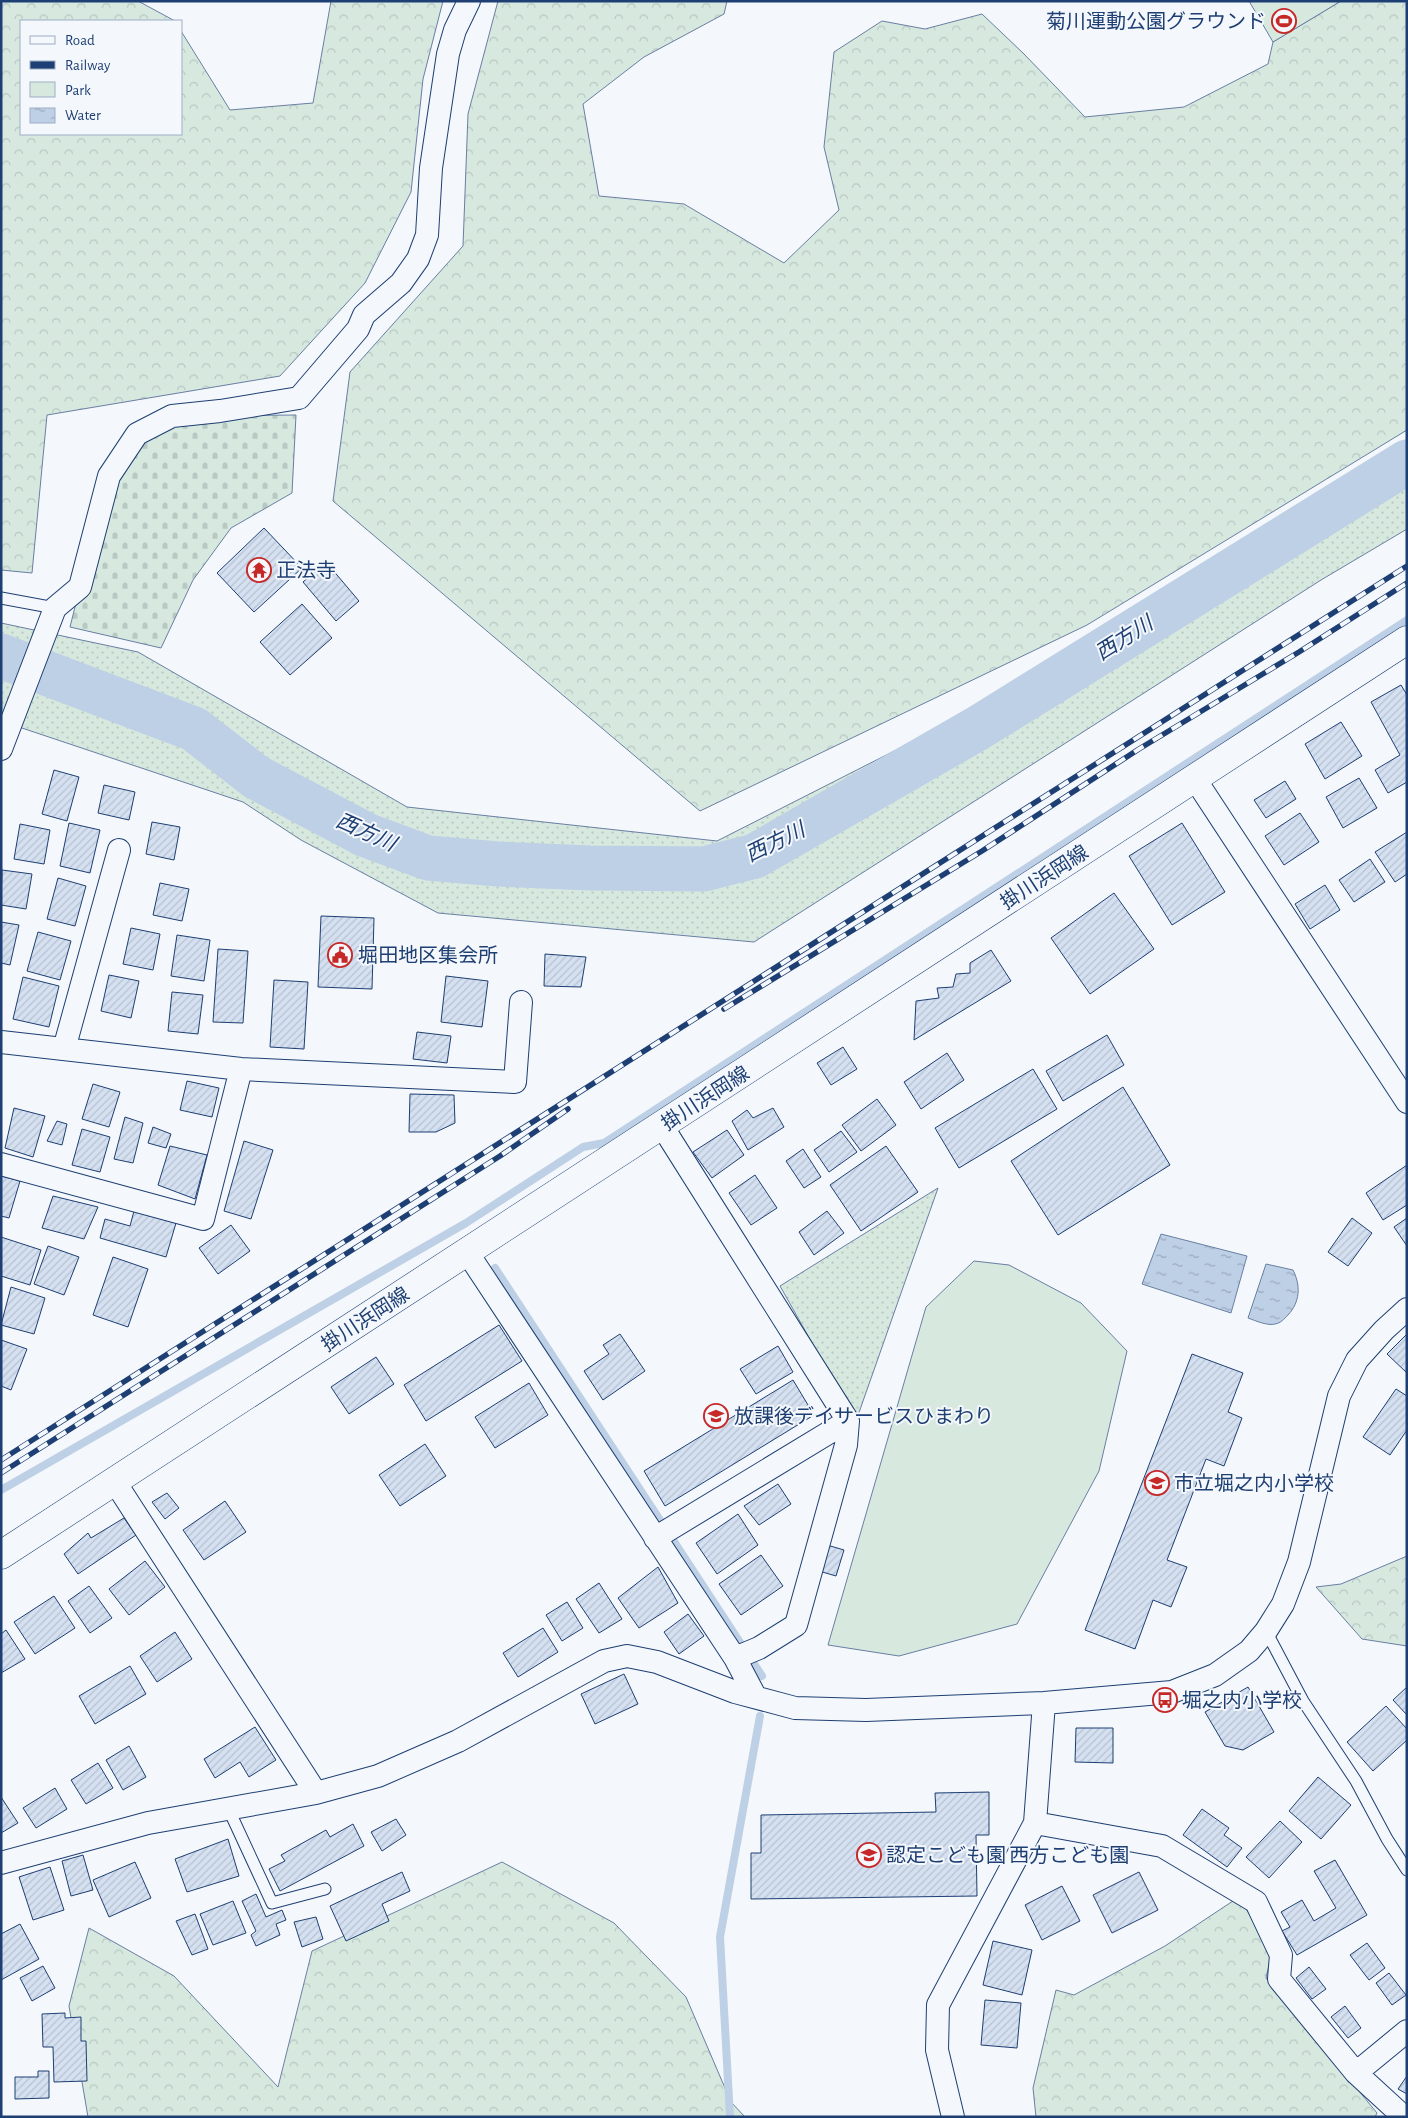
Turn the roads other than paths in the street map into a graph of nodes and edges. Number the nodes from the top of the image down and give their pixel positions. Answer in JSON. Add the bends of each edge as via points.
{"nodes":[{"id":1,"x":469,"y":1,"type":"edge"},
{"id":2,"x":1,"y":598,"type":"edge"},
{"id":3,"x":55,"y":608,"type":"junction"},
{"id":4,"x":1407,"y":640,"type":"edge"},
{"id":5,"x":1,"y":749,"type":"edge"},
{"id":6,"x":1195,"y":779,"type":"junction"},
{"id":7,"x":119,"y":850,"type":"dead end"},
{"id":8,"x":521,"y":1002,"type":"dead end"},
{"id":9,"x":1,"y":1042,"type":"edge"},
{"id":10,"x":64,"y":1049,"type":"junction"},
{"id":11,"x":241,"y":1069,"type":"junction"},
{"id":12,"x":1407,"y":1102,"type":"edge"},
{"id":13,"x":662,"y":1126,"type":"junction"},
{"id":14,"x":1,"y":1164,"type":"edge"},
{"id":15,"x":467,"y":1252,"type":"junction"},
{"id":16,"x":1407,"y":1309,"type":"edge"},
{"id":17,"x":848,"y":1421,"type":"junction"},
{"id":18,"x":115,"y":1482,"type":"junction"},
{"id":19,"x":656,"y":1537,"type":"junction"},
{"id":20,"x":1,"y":1555,"type":"edge"},
{"id":21,"x":1266,"y":1631,"type":"junction"},
{"id":22,"x":742,"y":1655,"type":"junction"},
{"id":23,"x":755,"y":1696,"type":"junction"},
{"id":24,"x":1044,"y":1702,"type":"junction"},
{"id":25,"x":316,"y":1793,"type":"junction"},
{"id":26,"x":228,"y":1808,"type":"junction"},
{"id":27,"x":1035,"y":1823,"type":"junction"},
{"id":28,"x":1,"y":1863,"type":"edge"},
{"id":29,"x":1407,"y":1870,"type":"edge"},
{"id":30,"x":325,"y":1889,"type":"dead end"},
{"id":31,"x":1407,"y":2031,"type":"edge"},
{"id":32,"x":1356,"y":2073,"type":"junction"},
{"id":33,"x":953,"y":2117,"type":"edge"},
{"id":34,"x":1404,"y":2117,"type":"edge"}],
"edges":[{"from":1,"to":3,"type":"street","via":[[448,54],[431,168],[427,235],[418,260],[401,283],[364,315],[358,329],[299,398],[172,416],[137,434],[109,476],[80,588]]},
{"from":2,"to":3,"type":"lane"},
{"from":3,"to":5,"type":"street"},
{"from":4,"to":6,"type":"main road","name":"掛川浜岡線"},
{"from":6,"to":12,"type":"street"},
{"from":6,"to":13,"type":"main road","name":"掛川浜岡線"},
{"from":7,"to":10,"type":"street"},
{"from":8,"to":11,"type":"street","via":[[515,1082]]},
{"from":9,"to":10,"type":"street"},
{"from":10,"to":11,"type":"street"},
{"from":11,"to":14,"type":"street","via":[[203,1218]]},
{"from":13,"to":15,"type":"main road","name":"掛川浜岡線"},
{"from":13,"to":17,"type":"street"},
{"from":15,"to":18,"type":"main road","name":"掛川浜岡線"},
{"from":15,"to":19,"type":"street"},
{"from":16,"to":21,"type":"street","via":[[1358,1360],[1339,1396],[1299,1562],[1283,1604]]},
{"from":17,"to":19,"type":"street"},
{"from":17,"to":22,"type":"street","via":[[846,1445],[796,1625]]},
{"from":18,"to":20,"type":"main road","name":"掛川浜岡線"},
{"from":18,"to":25,"type":"street"},
{"from":19,"to":22,"type":"street"},
{"from":21,"to":24,"type":"street","via":[[1249,1651],[1215,1675],[1172,1692]]},
{"from":21,"to":29,"type":"lane","via":[[1303,1700],[1356,1781]]},
{"from":22,"to":23,"type":"street"},
{"from":23,"to":24,"type":"street","via":[[795,1708],[857,1710]]},
{"from":23,"to":25,"type":"street","via":[[657,1662],[627,1656],[604,1661],[458,1741],[378,1776]]},
{"from":24,"to":27,"type":"street"},
{"from":25,"to":26,"type":"street"},
{"from":26,"to":28,"type":"street","via":[[148,1823]]},
{"from":26,"to":30,"type":"lane","via":[[272,1903]]},
{"from":27,"to":32,"type":"street","via":[[1162,1846],[1256,1902],[1281,1955],[1279,1979]]},
{"from":27,"to":33,"type":"street","via":[[938,2004],[937,2050]]},
{"from":31,"to":32,"type":"street"},
{"from":32,"to":34,"type":"street"}]}
